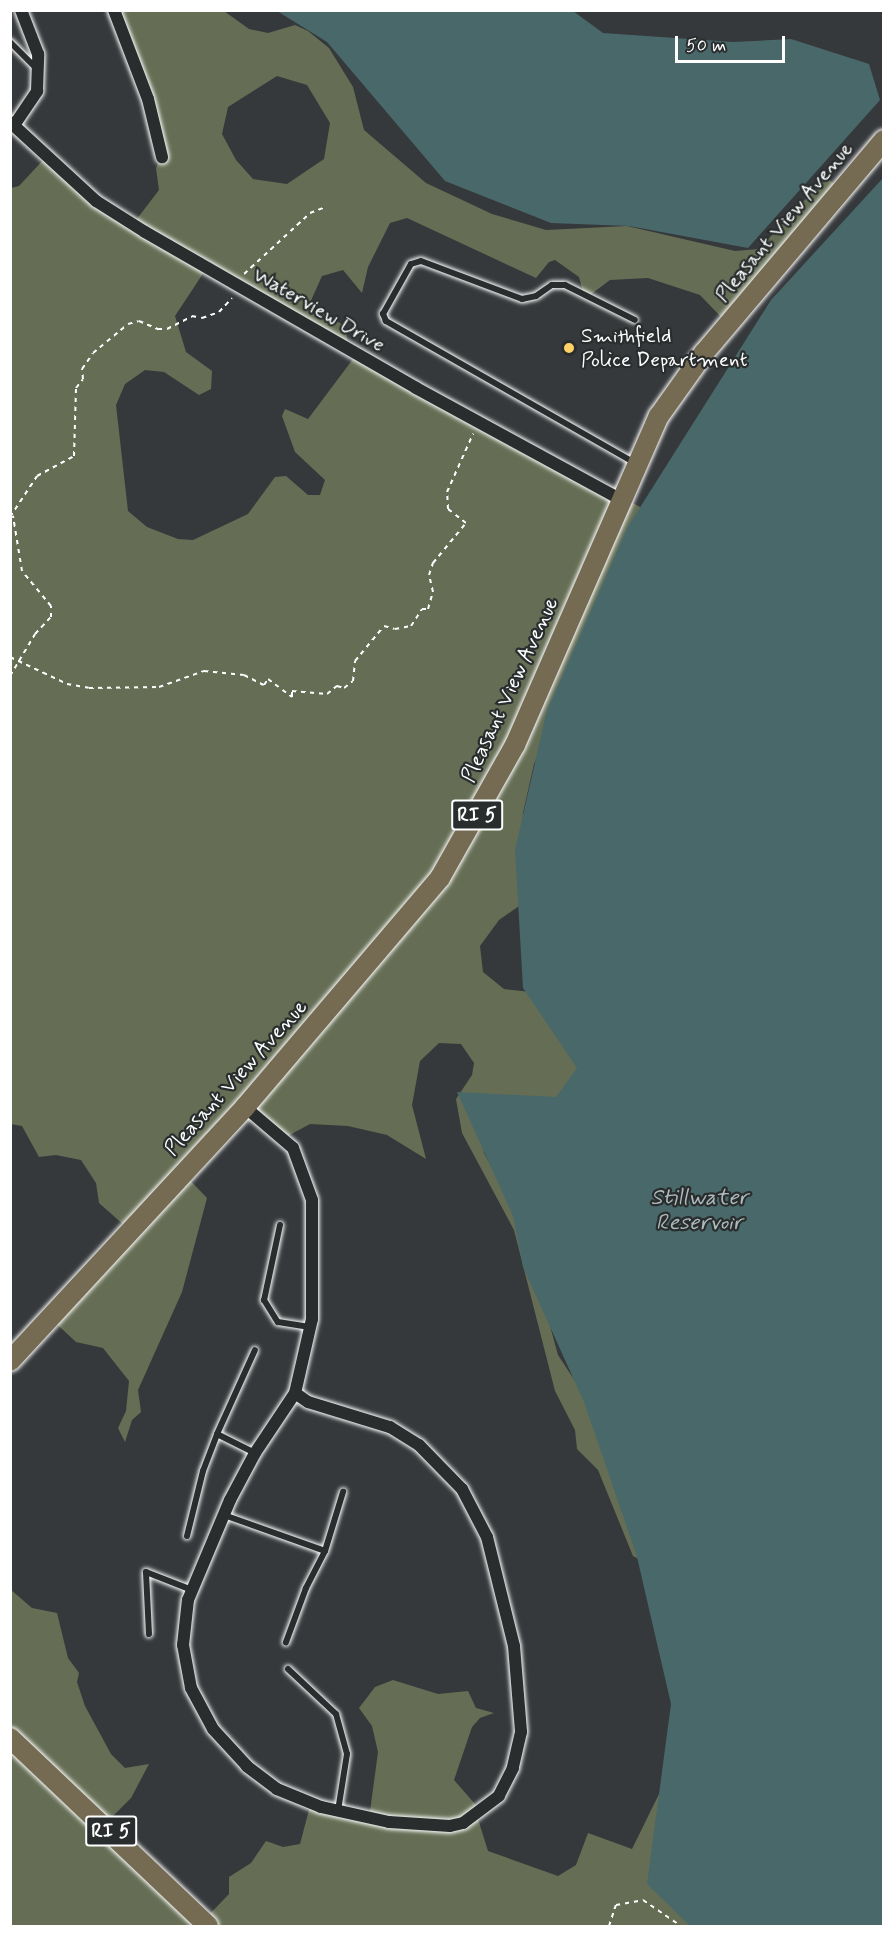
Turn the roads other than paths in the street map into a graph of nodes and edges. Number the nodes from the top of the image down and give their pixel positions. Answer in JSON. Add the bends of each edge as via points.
{"nodes":[{"id":1,"x":21,"y":10,"type":"edge"},
{"id":2,"x":114,"y":10,"type":"edge"},
{"id":3,"x":10,"y":42,"type":"edge"},
{"id":4,"x":38,"y":69,"type":"junction"},
{"id":5,"x":13,"y":123,"type":"edge"},
{"id":6,"x":884,"y":140,"type":"edge"},
{"id":7,"x":162,"y":157,"type":"dead end"},
{"id":8,"x":635,"y":320,"type":"dead end"},
{"id":9,"x":638,"y":465,"type":"junction"},
{"id":10,"x":622,"y":501,"type":"junction"},
{"id":11,"x":245,"y":1107,"type":"junction"},
{"id":12,"x":279,"y":1225,"type":"dead end"},
{"id":13,"x":310,"y":1326,"type":"junction"},
{"id":14,"x":255,"y":1350,"type":"dead end"},
{"id":15,"x":10,"y":1361,"type":"edge"},
{"id":16,"x":295,"y":1393,"type":"junction"},
{"id":17,"x":217,"y":1434,"type":"junction"},
{"id":18,"x":255,"y":1454,"type":"junction"},
{"id":19,"x":343,"y":1492,"type":"dead end"},
{"id":20,"x":224,"y":1515,"type":"junction"},
{"id":21,"x":187,"y":1536,"type":"dead end"},
{"id":22,"x":325,"y":1551,"type":"junction"},
{"id":23,"x":192,"y":1590,"type":"junction"},
{"id":24,"x":149,"y":1634,"type":"dead end"},
{"id":25,"x":286,"y":1642,"type":"dead end"},
{"id":26,"x":288,"y":1669,"type":"dead end"},
{"id":27,"x":10,"y":1738,"type":"edge"},
{"id":28,"x":338,"y":1811,"type":"junction"},
{"id":29,"x":208,"y":1926,"type":"edge"}],
"edges":[{"from":1,"to":4,"type":"street","name":"Waterview Drive","via":[[38,54]]},
{"from":2,"to":7,"type":"street","via":[[148,99]]},
{"from":3,"to":4,"type":"lane"},
{"from":4,"to":5,"type":"street","name":"Waterview Drive","via":[[37,91]]},
{"from":5,"to":10,"type":"street","name":"Waterview Drive","via":[[96,201],[477,423]]},
{"from":6,"to":9,"type":"main road","name":"Pleasant View Avenue","number":"RI 5","via":[[704,353],[659,416]]},
{"from":8,"to":9,"type":"lane","via":[[565,285],[552,285],[536,296],[522,298],[421,261],[411,264],[383,314],[386,321]]},
{"from":9,"to":10,"type":"main road","name":"Pleasant View Avenue","number":"RI 5"},
{"from":10,"to":11,"type":"main road","name":"Pleasant View Avenue","number":"RI 5","via":[[514,745],[440,879]]},
{"from":11,"to":13,"type":"street","via":[[293,1148],[312,1200],[315,1260]]},
{"from":11,"to":15,"type":"main road","name":"Pleasant View Avenue","number":"RI 5"},
{"from":12,"to":13,"type":"lane","via":[[264,1300],[278,1322]]},
{"from":13,"to":16,"type":"street"},
{"from":14,"to":17,"type":"lane"},
{"from":16,"to":18,"type":"street"},
{"from":16,"to":28,"type":"street","via":[[308,1402],[353,1414],[408,1437],[462,1489],[477,1513],[494,1555],[514,1646],[521,1701],[520,1746],[513,1768],[499,1796],[473,1818],[450,1826],[423,1826]]},
{"from":17,"to":18,"type":"lane"},
{"from":17,"to":21,"type":"lane"},
{"from":18,"to":20,"type":"street"},
{"from":19,"to":22,"type":"lane"},
{"from":20,"to":22,"type":"lane"},
{"from":20,"to":23,"type":"street"},
{"from":22,"to":25,"type":"lane"},
{"from":23,"to":24,"type":"lane","via":[[146,1572]]},
{"from":23,"to":28,"type":"street","via":[[183,1630],[184,1660],[197,1702],[213,1729],[247,1766],[277,1789]]},
{"from":26,"to":28,"type":"lane","via":[[336,1714],[347,1754]]},
{"from":27,"to":29,"type":"main road","number":"RI 5"}]}
